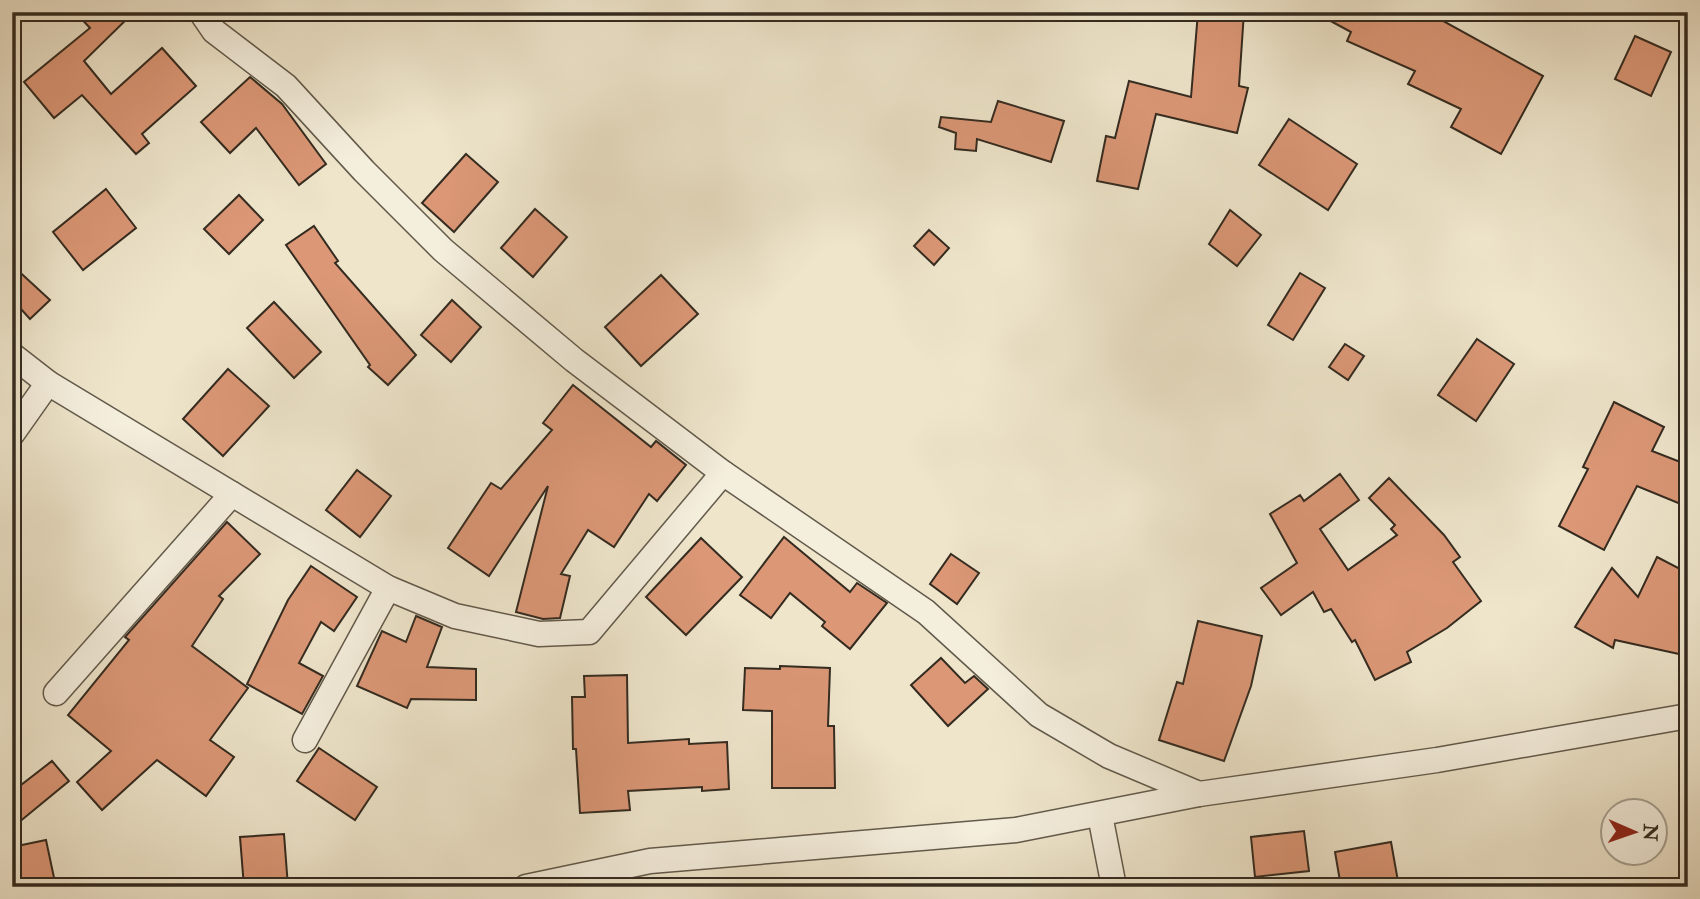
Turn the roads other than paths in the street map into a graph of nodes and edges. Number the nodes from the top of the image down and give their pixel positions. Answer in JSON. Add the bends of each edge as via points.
{"nodes":[{"id":1,"x":201,"y":12,"type":"edge"},
{"id":2,"x":12,"y":355,"type":"edge"},
{"id":3,"x":48,"y":383,"type":"junction"},
{"id":4,"x":12,"y":434,"type":"edge"},
{"id":5,"x":723,"y":473,"type":"junction"},
{"id":6,"x":232,"y":494,"type":"junction"},
{"id":7,"x":388,"y":588,"type":"junction"},
{"id":8,"x":56,"y":693,"type":"dead end"},
{"id":9,"x":1688,"y":716,"type":"edge"},
{"id":10,"x":305,"y":740,"type":"dead end"},
{"id":11,"x":1199,"y":794,"type":"junction"},
{"id":12,"x":1100,"y":816,"type":"junction"},
{"id":13,"x":526,"y":887,"type":"edge"},
{"id":14,"x":1114,"y":887,"type":"edge"}],
"edges":[{"from":1,"to":5,"type":"street","via":[[214,31],[286,86],[363,172],[443,250],[574,360]]},
{"from":2,"to":3,"type":"street"},
{"from":3,"to":4,"type":"street"},
{"from":3,"to":6,"type":"street"},
{"from":5,"to":7,"type":"street","via":[[589,632],[539,634],[455,616]]},
{"from":5,"to":11,"type":"street","via":[[926,612],[1040,715],[1109,757]]},
{"from":6,"to":7,"type":"street"},
{"from":6,"to":8,"type":"street"},
{"from":7,"to":10,"type":"street"},
{"from":9,"to":11,"type":"street","via":[[1437,760]]},
{"from":11,"to":12,"type":"street"},
{"from":12,"to":13,"type":"street","via":[[1016,830],[650,861]]},
{"from":12,"to":14,"type":"street"}]}
